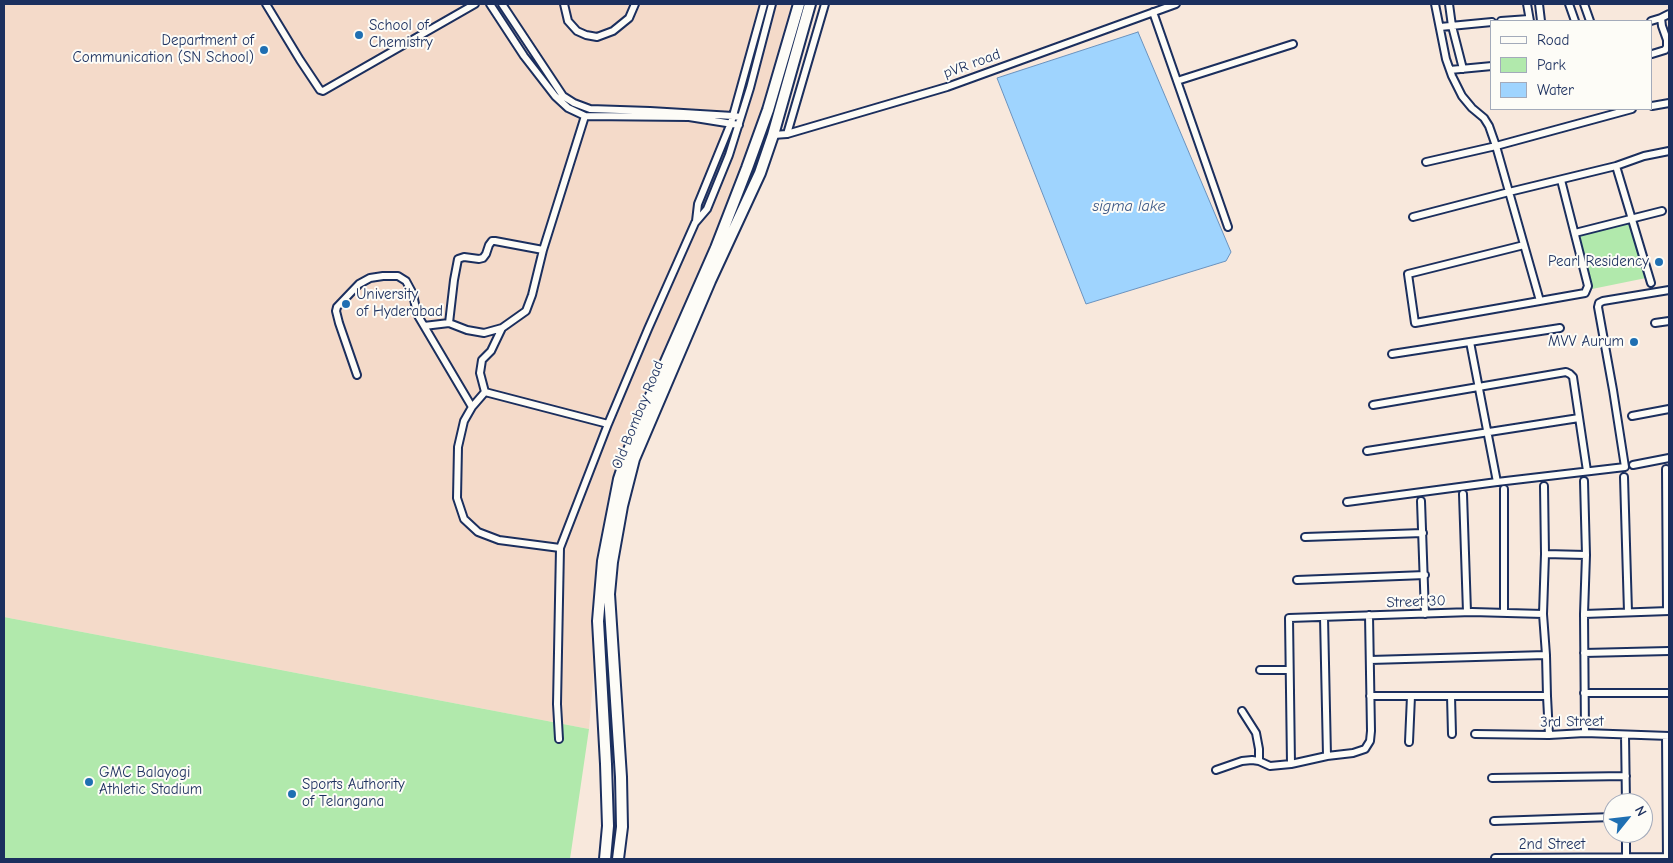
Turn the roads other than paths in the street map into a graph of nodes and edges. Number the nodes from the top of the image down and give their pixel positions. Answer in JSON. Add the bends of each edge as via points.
{"nodes":[{"id":1,"x":266,"y":4,"type":"edge"},
{"id":2,"x":475,"y":4,"type":"edge"},
{"id":3,"x":490,"y":4,"type":"edge"},
{"id":4,"x":502,"y":4,"type":"edge"},
{"id":5,"x":564,"y":4,"type":"edge"},
{"id":6,"x":635,"y":4,"type":"edge"},
{"id":7,"x":764,"y":4,"type":"edge"},
{"id":8,"x":772,"y":4,"type":"edge"},
{"id":9,"x":799,"y":4,"type":"edge"},
{"id":10,"x":810,"y":4,"type":"edge"},
{"id":11,"x":825,"y":4,"type":"edge"},
{"id":12,"x":1176,"y":4,"type":"edge"},
{"id":13,"x":1435,"y":4,"type":"edge"},
{"id":14,"x":1449,"y":4,"type":"edge"},
{"id":15,"x":1527,"y":4,"type":"edge"},
{"id":16,"x":1539,"y":4,"type":"edge"},
{"id":17,"x":1569,"y":4,"type":"edge"},
{"id":18,"x":1584,"y":4,"type":"edge"},
{"id":19,"x":1154,"y":12,"type":"junction"},
{"id":20,"x":1669,"y":14,"type":"edge"},
{"id":21,"x":1661,"y":18,"type":"junction"},
{"id":22,"x":1529,"y":20,"type":"edge"},
{"id":23,"x":1541,"y":20,"type":"edge"},
{"id":24,"x":1575,"y":20,"type":"edge"},
{"id":25,"x":1590,"y":20,"type":"edge"},
{"id":26,"x":1653,"y":20,"type":"edge"},
{"id":27,"x":1490,"y":22,"type":"edge"},
{"id":28,"x":1452,"y":26,"type":"junction"},
{"id":29,"x":1440,"y":27,"type":"junction"},
{"id":30,"x":1293,"y":44,"type":"dead end"},
{"id":31,"x":1653,"y":54,"type":"edge"},
{"id":32,"x":1490,"y":66,"type":"edge"},
{"id":33,"x":1463,"y":69,"type":"junction"},
{"id":34,"x":1450,"y":70,"type":"junction"},
{"id":35,"x":1177,"y":81,"type":"junction"},
{"id":36,"x":1669,"y":103,"type":"edge"},
{"id":37,"x":1653,"y":106,"type":"edge"},
{"id":38,"x":1628,"y":110,"type":"edge"},
{"id":39,"x":585,"y":116,"type":"junction"},
{"id":40,"x":733,"y":116,"type":"junction"},
{"id":41,"x":741,"y":118,"type":"junction"},
{"id":42,"x":731,"y":123,"type":"junction"},
{"id":43,"x":739,"y":125,"type":"junction"},
{"id":44,"x":787,"y":134,"type":"junction"},
{"id":45,"x":773,"y":135,"type":"junction"},
{"id":46,"x":1496,"y":146,"type":"junction"},
{"id":47,"x":1669,"y":151,"type":"edge"},
{"id":48,"x":1426,"y":162,"type":"dead end"},
{"id":49,"x":1616,"y":166,"type":"junction"},
{"id":50,"x":1561,"y":180,"type":"junction"},
{"id":51,"x":1509,"y":192,"type":"junction"},
{"id":52,"x":1662,"y":211,"type":"dead end"},
{"id":53,"x":1413,"y":217,"type":"dead end"},
{"id":54,"x":1633,"y":219,"type":"junction"},
{"id":55,"x":696,"y":223,"type":"junction"},
{"id":56,"x":1228,"y":228,"type":"dead end"},
{"id":57,"x":1574,"y":233,"type":"junction"},
{"id":58,"x":1524,"y":245,"type":"junction"},
{"id":59,"x":543,"y":250,"type":"junction"},
{"id":60,"x":1651,"y":283,"type":"dead end"},
{"id":61,"x":1669,"y":290,"type":"edge"},
{"id":62,"x":1540,"y":301,"type":"junction"},
{"id":63,"x":1669,"y":321,"type":"edge"},
{"id":64,"x":449,"y":323,"type":"junction"},
{"id":65,"x":1655,"y":323,"type":"dead end"},
{"id":66,"x":424,"y":326,"type":"junction"},
{"id":67,"x":502,"y":328,"type":"junction"},
{"id":68,"x":1560,"y":328,"type":"dead end"},
{"id":69,"x":1470,"y":342,"type":"junction"},
{"id":70,"x":1392,"y":354,"type":"dead end"},
{"id":71,"x":357,"y":375,"type":"dead end"},
{"id":72,"x":1479,"y":387,"type":"junction"},
{"id":73,"x":485,"y":392,"type":"junction"},
{"id":74,"x":1373,"y":405,"type":"dead end"},
{"id":75,"x":472,"y":407,"type":"junction"},
{"id":76,"x":1669,"y":409,"type":"edge"},
{"id":77,"x":1632,"y":416,"type":"dead end"},
{"id":78,"x":1579,"y":418,"type":"junction"},
{"id":79,"x":608,"y":424,"type":"junction"},
{"id":80,"x":1488,"y":432,"type":"junction"},
{"id":81,"x":1367,"y":451,"type":"dead end"},
{"id":82,"x":1669,"y":458,"type":"edge"},
{"id":83,"x":1633,"y":465,"type":"dead end"},
{"id":84,"x":1666,"y":469,"type":"dead end"},
{"id":85,"x":1587,"y":472,"type":"junction"},
{"id":86,"x":1624,"y":477,"type":"dead end"},
{"id":87,"x":1584,"y":481,"type":"dead end"},
{"id":88,"x":1497,"y":482,"type":"junction"},
{"id":89,"x":1544,"y":486,"type":"dead end"},
{"id":90,"x":1504,"y":489,"type":"dead end"},
{"id":91,"x":1463,"y":494,"type":"dead end"},
{"id":92,"x":1421,"y":501,"type":"dead end"},
{"id":93,"x":1347,"y":502,"type":"dead end"},
{"id":94,"x":1423,"y":533,"type":"junction"},
{"id":95,"x":1304,"y":537,"type":"dead end"},
{"id":96,"x":560,"y":548,"type":"junction"},
{"id":97,"x":1545,"y":554,"type":"junction"},
{"id":98,"x":1586,"y":555,"type":"junction"},
{"id":99,"x":1424,"y":576,"type":"junction"},
{"id":100,"x":1297,"y":580,"type":"dead end"},
{"id":101,"x":1668,"y":611,"type":"edge"},
{"id":102,"x":1467,"y":612,"type":"junction"},
{"id":103,"x":1504,"y":612,"type":"junction"},
{"id":104,"x":1628,"y":612,"type":"junction"},
{"id":105,"x":1426,"y":614,"type":"junction"},
{"id":106,"x":1543,"y":614,"type":"junction"},
{"id":107,"x":1584,"y":614,"type":"junction"},
{"id":108,"x":1369,"y":615,"type":"junction"},
{"id":109,"x":1324,"y":617,"type":"junction"},
{"id":110,"x":1669,"y":651,"type":"edge"},
{"id":111,"x":1584,"y":654,"type":"junction"},
{"id":112,"x":1546,"y":655,"type":"junction"},
{"id":113,"x":1370,"y":660,"type":"junction"},
{"id":114,"x":1260,"y":670,"type":"dead end"},
{"id":115,"x":1289,"y":670,"type":"junction"},
{"id":116,"x":1584,"y":693,"type":"junction"},
{"id":117,"x":1669,"y":693,"type":"edge"},
{"id":118,"x":1370,"y":696,"type":"junction"},
{"id":119,"x":1411,"y":696,"type":"junction"},
{"id":120,"x":1451,"y":696,"type":"junction"},
{"id":121,"x":1547,"y":696,"type":"junction"},
{"id":122,"x":1242,"y":711,"type":"dead end"},
{"id":123,"x":1585,"y":733,"type":"junction"},
{"id":124,"x":1452,"y":734,"type":"dead end"},
{"id":125,"x":1475,"y":734,"type":"dead end"},
{"id":126,"x":1625,"y":734,"type":"junction"},
{"id":127,"x":1549,"y":735,"type":"junction"},
{"id":128,"x":1668,"y":736,"type":"edge"},
{"id":129,"x":559,"y":739,"type":"dead end"},
{"id":130,"x":1409,"y":742,"type":"dead end"},
{"id":131,"x":1327,"y":756,"type":"junction"},
{"id":132,"x":1259,"y":761,"type":"junction"},
{"id":133,"x":1291,"y":764,"type":"junction"},
{"id":134,"x":1216,"y":770,"type":"dead end"},
{"id":135,"x":1626,"y":776,"type":"junction"},
{"id":136,"x":1667,"y":777,"type":"edge"},
{"id":137,"x":1492,"y":778,"type":"dead end"},
{"id":138,"x":1626,"y":793,"type":"edge"},
{"id":139,"x":1603,"y":817,"type":"edge"},
{"id":140,"x":1668,"y":818,"type":"edge"},
{"id":141,"x":1494,"y":821,"type":"dead end"},
{"id":142,"x":1626,"y":843,"type":"edge"},
{"id":143,"x":1495,"y":858,"type":"dead end"},
{"id":144,"x":1626,"y":858,"type":"edge"},
{"id":145,"x":1668,"y":858,"type":"edge"},
{"id":146,"x":605,"y":859,"type":"edge"},
{"id":147,"x":618,"y":859,"type":"edge"}],
"edges":[{"from":1,"to":2,"type":"street","via":[[323,91]]},
{"from":3,"to":39,"type":"street","via":[[524,56],[556,96],[568,108]]},
{"from":4,"to":40,"type":"street","via":[[563,96],[574,103],[590,109]]},
{"from":5,"to":6,"type":"street","via":[[568,21],[577,31],[597,37],[613,31],[629,18]]},
{"from":7,"to":40,"type":"street"},
{"from":8,"to":41,"type":"street"},
{"from":9,"to":146,"type":"main road","name":"Old Bombay Road","via":[[747,168],[619,479],[603,561],[598,621],[608,826]]},
{"from":10,"to":45,"type":"main road","name":"Old Bombay Road"},
{"from":11,"to":44,"type":"street"},
{"from":12,"to":19,"type":"street","name":"pVR road"},
{"from":13,"to":29,"type":"street"},
{"from":14,"to":28,"type":"street"},
{"from":15,"to":22,"type":"street"},
{"from":16,"to":23,"type":"street"},
{"from":17,"to":24,"type":"street"},
{"from":18,"to":25,"type":"street"},
{"from":19,"to":35,"type":"street"},
{"from":19,"to":44,"type":"street","name":"pVR road","via":[[947,87]]},
{"from":20,"to":21,"type":"street"},
{"from":21,"to":26,"type":"street"},
{"from":21,"to":31,"type":"street","via":[[1667,47]]},
{"from":27,"to":28,"type":"street"},
{"from":28,"to":29,"type":"street"},
{"from":28,"to":33,"type":"street"},
{"from":29,"to":34,"type":"street"},
{"from":30,"to":35,"type":"street"},
{"from":32,"to":33,"type":"street"},
{"from":33,"to":34,"type":"street"},
{"from":34,"to":46,"type":"street","via":[[1462,96],[1489,126]]},
{"from":35,"to":56,"type":"street"},
{"from":36,"to":37,"type":"street"},
{"from":38,"to":46,"type":"street"},
{"from":39,"to":42,"type":"street","via":[[689,118]]},
{"from":39,"to":59,"type":"street"},
{"from":40,"to":41,"type":"street"},
{"from":40,"to":42,"type":"street"},
{"from":41,"to":43,"type":"street"},
{"from":42,"to":43,"type":"street"},
{"from":42,"to":55,"type":"street","via":[[698,204]]},
{"from":43,"to":55,"type":"street","via":[[707,209]]},
{"from":44,"to":45,"type":"street","name":"pVR road"},
{"from":45,"to":147,"type":"main road","name":"Old Bombay Road","via":[[760,173],[634,459],[622,506],[609,594],[621,777],[622,827]]},
{"from":46,"to":48,"type":"street"},
{"from":46,"to":51,"type":"street"},
{"from":47,"to":49,"type":"street"},
{"from":49,"to":50,"type":"street"},
{"from":49,"to":54,"type":"street"},
{"from":50,"to":51,"type":"street"},
{"from":50,"to":57,"type":"street"},
{"from":51,"to":53,"type":"street"},
{"from":51,"to":58,"type":"street"},
{"from":52,"to":54,"type":"street"},
{"from":54,"to":57,"type":"street"},
{"from":54,"to":60,"type":"street"},
{"from":55,"to":79,"type":"street"},
{"from":57,"to":62,"type":"street","via":[[1587,290]]},
{"from":58,"to":62,"type":"street"},
{"from":58,"to":62,"type":"street","via":[[1408,274],[1415,323]]},
{"from":59,"to":64,"type":"street","via":[[495,241],[488,245],[483,258],[458,259]]},
{"from":59,"to":67,"type":"street","via":[[526,311]]},
{"from":61,"to":85,"type":"street","via":[[1599,303],[1625,467]]},
{"from":63,"to":65,"type":"street"},
{"from":64,"to":66,"type":"street"},
{"from":64,"to":67,"type":"street","via":[[484,333]]},
{"from":66,"to":71,"type":"street","via":[[406,281],[398,276],[383,276],[359,284],[336,311]]},
{"from":66,"to":75,"type":"street"},
{"from":67,"to":73,"type":"street","via":[[491,351],[482,360],[480,372]]},
{"from":68,"to":69,"type":"street"},
{"from":69,"to":70,"type":"street"},
{"from":69,"to":72,"type":"street"},
{"from":72,"to":74,"type":"street"},
{"from":72,"to":78,"type":"street","via":[[1566,372],[1573,377]]},
{"from":72,"to":80,"type":"street"},
{"from":73,"to":75,"type":"street"},
{"from":73,"to":79,"type":"street"},
{"from":75,"to":96,"type":"street","via":[[464,421],[458,447],[458,498],[464,519],[478,532],[498,540]]},
{"from":76,"to":77,"type":"street"},
{"from":78,"to":80,"type":"street"},
{"from":78,"to":85,"type":"street"},
{"from":79,"to":96,"type":"street"},
{"from":80,"to":81,"type":"street"},
{"from":80,"to":88,"type":"street"},
{"from":82,"to":83,"type":"street"},
{"from":84,"to":101,"type":"street"},
{"from":85,"to":88,"type":"street"},
{"from":86,"to":104,"type":"street"},
{"from":87,"to":98,"type":"street"},
{"from":88,"to":93,"type":"street"},
{"from":89,"to":97,"type":"street"},
{"from":90,"to":103,"type":"street"},
{"from":91,"to":102,"type":"street"},
{"from":92,"to":94,"type":"street"},
{"from":94,"to":95,"type":"street"},
{"from":94,"to":99,"type":"street"},
{"from":96,"to":129,"type":"street"},
{"from":97,"to":98,"type":"street"},
{"from":97,"to":106,"type":"street"},
{"from":98,"to":107,"type":"street"},
{"from":99,"to":100,"type":"street"},
{"from":99,"to":105,"type":"street"},
{"from":101,"to":104,"type":"street"},
{"from":102,"to":103,"type":"street","name":"Street 30"},
{"from":102,"to":105,"type":"street","name":"Street 30"},
{"from":103,"to":106,"type":"street","name":"Street 30"},
{"from":104,"to":107,"type":"street"},
{"from":105,"to":108,"type":"street","name":"Street 30"},
{"from":106,"to":112,"type":"street"},
{"from":107,"to":111,"type":"street"},
{"from":108,"to":109,"type":"street","name":"Street 30"},
{"from":108,"to":113,"type":"street"},
{"from":109,"to":115,"type":"street","name":"Street 30","via":[[1289,618]]},
{"from":109,"to":131,"type":"street"},
{"from":110,"to":111,"type":"street"},
{"from":111,"to":116,"type":"street"},
{"from":112,"to":113,"type":"street"},
{"from":112,"to":121,"type":"street"},
{"from":113,"to":118,"type":"street"},
{"from":114,"to":115,"type":"street"},
{"from":115,"to":133,"type":"street"},
{"from":116,"to":117,"type":"street"},
{"from":116,"to":123,"type":"street"},
{"from":118,"to":119,"type":"street"},
{"from":118,"to":131,"type":"street","via":[[1371,731],[1365,749]]},
{"from":119,"to":120,"type":"street"},
{"from":119,"to":130,"type":"street"},
{"from":120,"to":121,"type":"street"},
{"from":120,"to":124,"type":"street"},
{"from":121,"to":127,"type":"street"},
{"from":122,"to":132,"type":"street","via":[[1256,733]]},
{"from":123,"to":126,"type":"street","name":"3rd Street"},
{"from":123,"to":127,"type":"street","name":"3rd Street"},
{"from":125,"to":127,"type":"street","name":"3rd Street"},
{"from":126,"to":128,"type":"street","name":"3rd Street"},
{"from":126,"to":135,"type":"street"},
{"from":128,"to":136,"type":"street"},
{"from":131,"to":133,"type":"street"},
{"from":132,"to":133,"type":"street","via":[[1270,766]]},
{"from":132,"to":134,"type":"street","via":[[1242,761]]},
{"from":135,"to":137,"type":"street"},
{"from":135,"to":138,"type":"street"},
{"from":136,"to":140,"type":"street"},
{"from":139,"to":141,"type":"street"},
{"from":140,"to":145,"type":"street"},
{"from":142,"to":144,"type":"street"},
{"from":143,"to":144,"type":"street","name":"2nd Street"},
{"from":144,"to":145,"type":"street","name":"2nd Street"}]}
